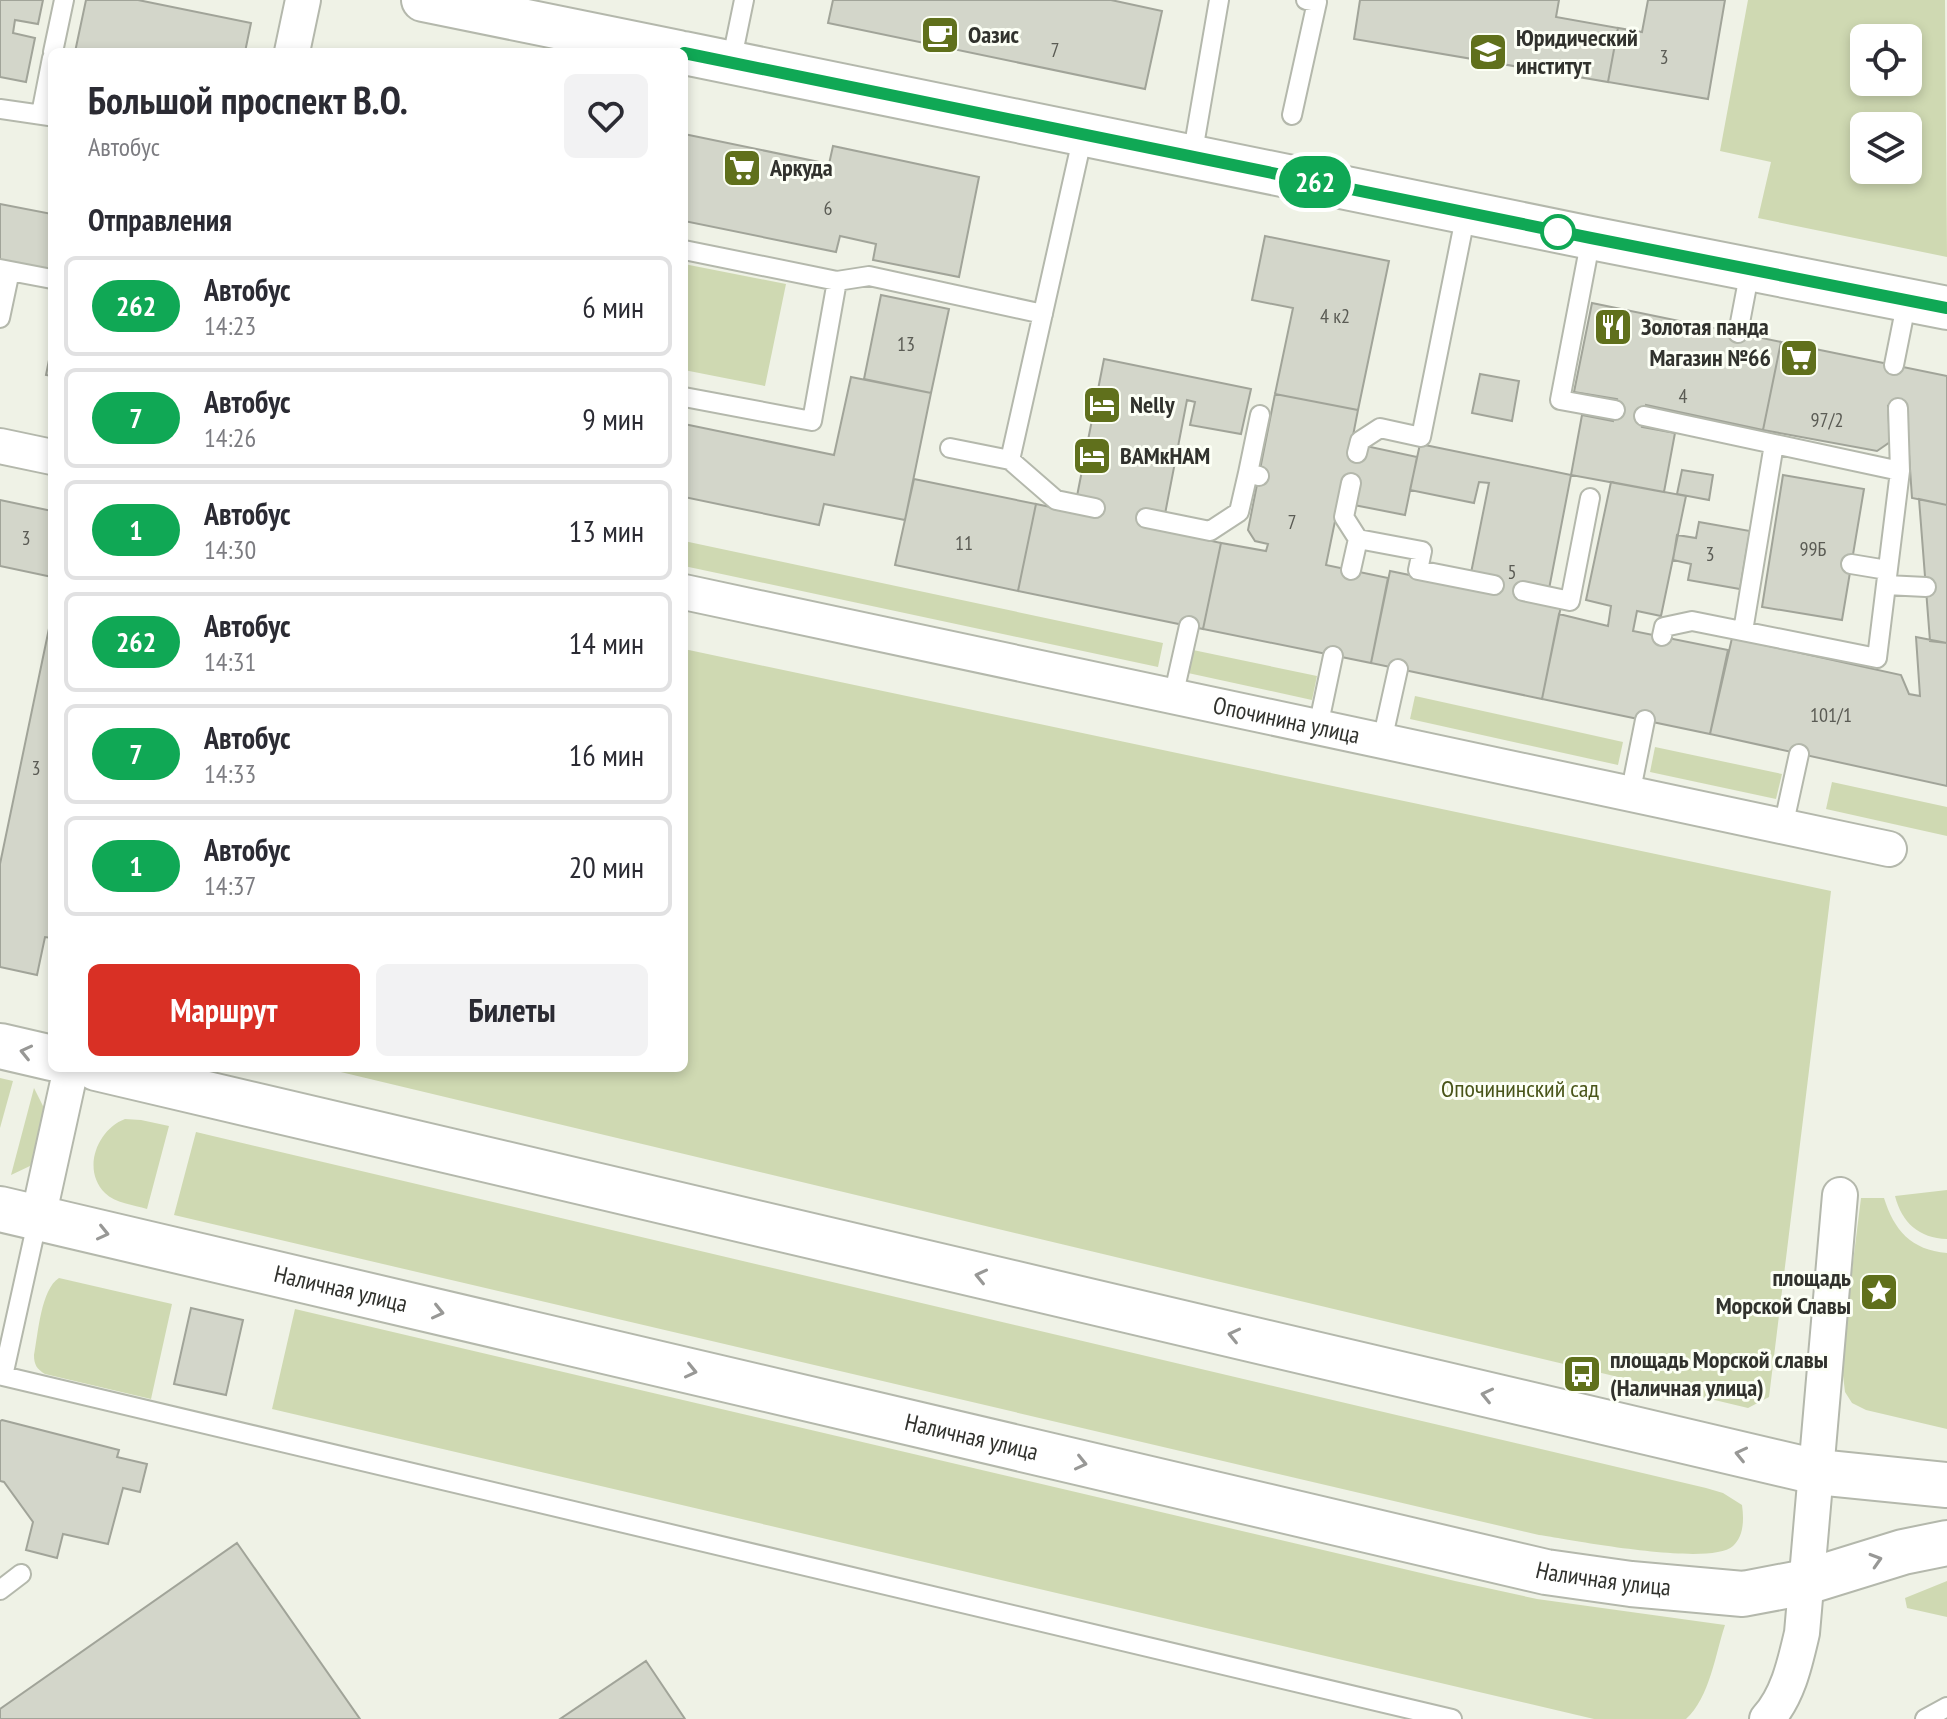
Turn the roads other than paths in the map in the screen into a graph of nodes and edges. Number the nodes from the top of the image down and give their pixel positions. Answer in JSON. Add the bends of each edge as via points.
{"nodes":[{"id":1,"x":64,"y":0,"type":"edge"},
{"id":2,"x":303,"y":0,"type":"edge"},
{"id":3,"x":423,"y":0,"type":"edge"},
{"id":4,"x":744,"y":0,"type":"edge"},
{"id":5,"x":1219,"y":0,"type":"edge"},
{"id":6,"x":1306,"y":0,"type":"edge"},
{"id":7,"x":54,"y":48,"type":"edge"},
{"id":8,"x":293,"y":48,"type":"edge"},
{"id":9,"x":661,"y":48,"type":"edge"},
{"id":10,"x":688,"y":54,"type":"edge"},
{"id":11,"x":731,"y":63,"type":"junction"},
{"id":12,"x":0,"y":109,"type":"edge"},
{"id":13,"x":1292,"y":115,"type":"dead end"},
{"id":14,"x":46,"y":116,"type":"edge"},
{"id":15,"x":1083,"y":135,"type":"junction"},
{"id":16,"x":1192,"y":157,"type":"junction"},
{"id":17,"x":1466,"y":213,"type":"junction"},
{"id":18,"x":1591,"y":238,"type":"junction"},
{"id":19,"x":688,"y":251,"type":"edge"},
{"id":20,"x":5,"y":270,"type":"edge"},
{"id":21,"x":1750,"y":270,"type":"junction"},
{"id":22,"x":48,"y":278,"type":"edge"},
{"id":23,"x":837,"y":281,"type":"junction"},
{"id":24,"x":1907,"y":300,"type":"junction"},
{"id":25,"x":1947,"y":308,"type":"edge"},
{"id":26,"x":1043,"y":314,"type":"junction"},
{"id":27,"x":0,"y":318,"type":"edge"},
{"id":28,"x":1738,"y":333,"type":"dead end"},
{"id":29,"x":1894,"y":365,"type":"dead end"},
{"id":30,"x":688,"y":398,"type":"edge"},
{"id":31,"x":1898,"y":408,"type":"dead end"},
{"id":32,"x":1615,"y":410,"type":"dead end"},
{"id":33,"x":1260,"y":415,"type":"dead end"},
{"id":34,"x":1644,"y":416,"type":"dead end"},
{"id":35,"x":1774,"y":444,"type":"junction"},
{"id":36,"x":0,"y":446,"type":"edge"},
{"id":37,"x":950,"y":448,"type":"dead end"},
{"id":38,"x":1357,"y":453,"type":"dead end"},
{"id":39,"x":48,"y":456,"type":"edge"},
{"id":40,"x":1010,"y":460,"type":"junction"},
{"id":41,"x":1900,"y":471,"type":"junction"},
{"id":42,"x":1351,"y":483,"type":"dead end"},
{"id":43,"x":1590,"y":498,"type":"dead end"},
{"id":44,"x":1095,"y":508,"type":"dead end"},
{"id":45,"x":1146,"y":518,"type":"dead end"},
{"id":46,"x":1358,"y":539,"type":"junction"},
{"id":47,"x":1851,"y":564,"type":"dead end"},
{"id":48,"x":1351,"y":570,"type":"dead end"},
{"id":49,"x":1886,"y":577,"type":"junction"},
{"id":50,"x":1494,"y":585,"type":"dead end"},
{"id":51,"x":1926,"y":587,"type":"dead end"},
{"id":52,"x":1523,"y":591,"type":"dead end"},
{"id":53,"x":688,"y":593,"type":"edge"},
{"id":54,"x":1189,"y":626,"type":"dead end"},
{"id":55,"x":1743,"y":631,"type":"junction"},
{"id":56,"x":1662,"y":636,"type":"dead end"},
{"id":57,"x":1333,"y":656,"type":"dead end"},
{"id":58,"x":1398,"y":669,"type":"dead end"},
{"id":59,"x":1173,"y":697,"type":"junction"},
{"id":60,"x":1645,"y":720,"type":"dead end"},
{"id":61,"x":1318,"y":727,"type":"junction"},
{"id":62,"x":1382,"y":741,"type":"junction"},
{"id":63,"x":1799,"y":754,"type":"dead end"},
{"id":64,"x":1630,"y":795,"type":"junction"},
{"id":65,"x":1783,"y":827,"type":"junction"},
{"id":66,"x":1889,"y":849,"type":"dead end"},
{"id":67,"x":0,"y":1046,"type":"edge"},
{"id":68,"x":48,"y":1057,"type":"edge"},
{"id":69,"x":70,"y":1072,"type":"edge"},
{"id":70,"x":113,"y":1072,"type":"edge"},
{"id":71,"x":1840,"y":1195,"type":"dead end"},
{"id":72,"x":19,"y":1214,"type":"edge"},
{"id":73,"x":1817,"y":1472,"type":"junction"},
{"id":74,"x":1947,"y":1485,"type":"edge"},
{"id":75,"x":1947,"y":1543,"type":"edge"},
{"id":76,"x":21,"y":1574,"type":"dead end"},
{"id":77,"x":1806,"y":1582,"type":"junction"},
{"id":78,"x":0,"y":1590,"type":"edge"},
{"id":79,"x":1947,"y":1707,"type":"edge"},
{"id":80,"x":1452,"y":1719,"type":"edge"},
{"id":81,"x":1767,"y":1719,"type":"edge"},
{"id":82,"x":1925,"y":1719,"type":"edge"}],
"edges":[{"from":1,"to":7,"type":"lane"},
{"from":2,"to":8,"type":"street"},
{"from":3,"to":9,"type":"street"},
{"from":4,"to":11,"type":"lane"},
{"from":5,"to":16,"type":"lane"},
{"from":6,"to":13,"type":"lane","via":[[1317,2]]},
{"from":10,"to":11,"type":"street"},
{"from":11,"to":15,"type":"street"},
{"from":12,"to":14,"type":"lane"},
{"from":15,"to":16,"type":"street"},
{"from":15,"to":26,"type":"lane"},
{"from":16,"to":17,"type":"street"},
{"from":17,"to":18,"type":"street"},
{"from":17,"to":38,"type":"lane","via":[[1421,437],[1380,428],[1360,441]]},
{"from":18,"to":21,"type":"street"},
{"from":18,"to":32,"type":"lane","via":[[1560,400]]},
{"from":19,"to":23,"type":"lane"},
{"from":20,"to":22,"type":"lane"},
{"from":20,"to":27,"type":"lane"},
{"from":21,"to":24,"type":"street"},
{"from":21,"to":28,"type":"lane"},
{"from":23,"to":26,"type":"lane","via":[[869,276]]},
{"from":23,"to":30,"type":"lane","via":[[812,421]]},
{"from":24,"to":25,"type":"street"},
{"from":24,"to":29,"type":"lane"},
{"from":26,"to":40,"type":"lane"},
{"from":31,"to":41,"type":"lane"},
{"from":33,"to":45,"type":"lane","via":[[1253,474],[1239,512],[1209,535]]},
{"from":34,"to":35,"type":"lane","via":[[1722,427]]},
{"from":35,"to":41,"type":"lane"},
{"from":35,"to":55,"type":"lane","via":[[1764,550]]},
{"from":36,"to":39,"type":"street"},
{"from":37,"to":40,"type":"lane"},
{"from":40,"to":44,"type":"lane","via":[[1056,500]]},
{"from":41,"to":49,"type":"lane"},
{"from":42,"to":46,"type":"lane","via":[[1344,517]]},
{"from":43,"to":52,"type":"lane","via":[[1570,601]]},
{"from":46,"to":48,"type":"lane"},
{"from":46,"to":50,"type":"lane","via":[[1422,551],[1417,573]]},
{"from":47,"to":49,"type":"lane"},
{"from":49,"to":51,"type":"lane"},
{"from":49,"to":55,"type":"lane","via":[[1877,658],[1820,652]]},
{"from":53,"to":59,"type":"street","name":"Опочинина улица"},
{"from":54,"to":59,"type":"lane"},
{"from":55,"to":56,"type":"lane","via":[[1692,621],[1664,627]]},
{"from":57,"to":61,"type":"lane"},
{"from":58,"to":62,"type":"lane"},
{"from":59,"to":61,"type":"street","name":"Опочинина улица"},
{"from":60,"to":64,"type":"lane"},
{"from":61,"to":62,"type":"street","name":"Опочинина улица"},
{"from":62,"to":64,"type":"street","name":"Опочинина улица"},
{"from":63,"to":65,"type":"lane"},
{"from":64,"to":65,"type":"street","name":"Опочинина улица"},
{"from":65,"to":66,"type":"street","name":"Опочинина улица"},
{"from":68,"to":67,"type":"main road","one_way":true},
{"from":69,"to":72,"type":"street"},
{"from":73,"to":70,"type":"main road","one_way":true},
{"from":71,"to":73,"type":"street"},
{"from":72,"to":77,"type":"main road","name":"Наличная улица","one_way":true,"via":[[1546,1572],[1743,1594]]},
{"from":72,"to":80,"type":"lane","via":[[3,1376]]},
{"from":73,"to":74,"type":"main road"},
{"from":73,"to":77,"type":"street"},
{"from":77,"to":75,"type":"main road","name":"Наличная улица","one_way":true},
{"from":76,"to":78,"type":"lane"},
{"from":77,"to":81,"type":"street","via":[[1796,1661],[1779,1706]]},
{"from":79,"to":82,"type":"lane"}]}
